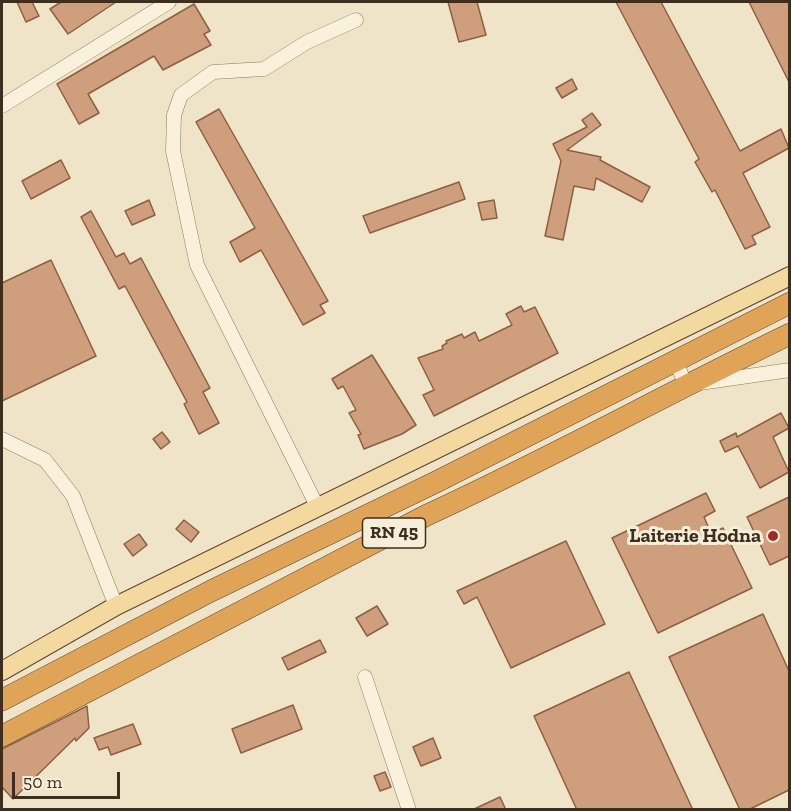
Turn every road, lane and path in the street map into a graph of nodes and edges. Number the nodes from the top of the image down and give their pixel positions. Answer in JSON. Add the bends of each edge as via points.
{"nodes":[{"id":1,"x":169,"y":2,"type":"edge"},
{"id":2,"x":356,"y":20,"type":"dead end"},
{"id":3,"x":2,"y":106,"type":"edge"},
{"id":4,"x":789,"y":276,"type":"edge"},
{"id":5,"x":789,"y":303,"type":"edge"},
{"id":6,"x":789,"y":334,"type":"edge"},
{"id":7,"x":675,"y":360,"type":"junction"},
{"id":8,"x":789,"y":370,"type":"edge"},
{"id":9,"x":686,"y":385,"type":"junction"},
{"id":10,"x":2,"y":439,"type":"edge"},
{"id":11,"x":318,"y":508,"type":"junction"},
{"id":12,"x":116,"y":606,"type":"junction"},
{"id":13,"x":2,"y":671,"type":"edge"},
{"id":14,"x":365,"y":676,"type":"dead end"},
{"id":15,"x":2,"y":700,"type":"edge"},
{"id":16,"x":2,"y":736,"type":"edge"},
{"id":17,"x":409,"y":810,"type":"edge"}],
"edges":[{"from":1,"to":3,"type":"street"},
{"from":2,"to":11,"type":"street","via":[[307,42],[264,69],[213,72],[181,95],[174,115],[173,151],[197,265]]},
{"from":4,"to":11,"type":"main road"},
{"from":5,"to":7,"type":"highway","number":"RN 45"},
{"from":6,"to":9,"type":"highway","number":"RN 45"},
{"from":7,"to":9,"type":"street"},
{"from":7,"to":15,"type":"highway","number":"RN 45","via":[[211,591]]},
{"from":8,"to":9,"type":"street"},
{"from":9,"to":16,"type":"highway","number":"RN 45"},
{"from":10,"to":12,"type":"street","via":[[45,460],[73,496]]},
{"from":11,"to":12,"type":"main road"},
{"from":12,"to":13,"type":"main road"},
{"from":14,"to":17,"type":"street"}]}
